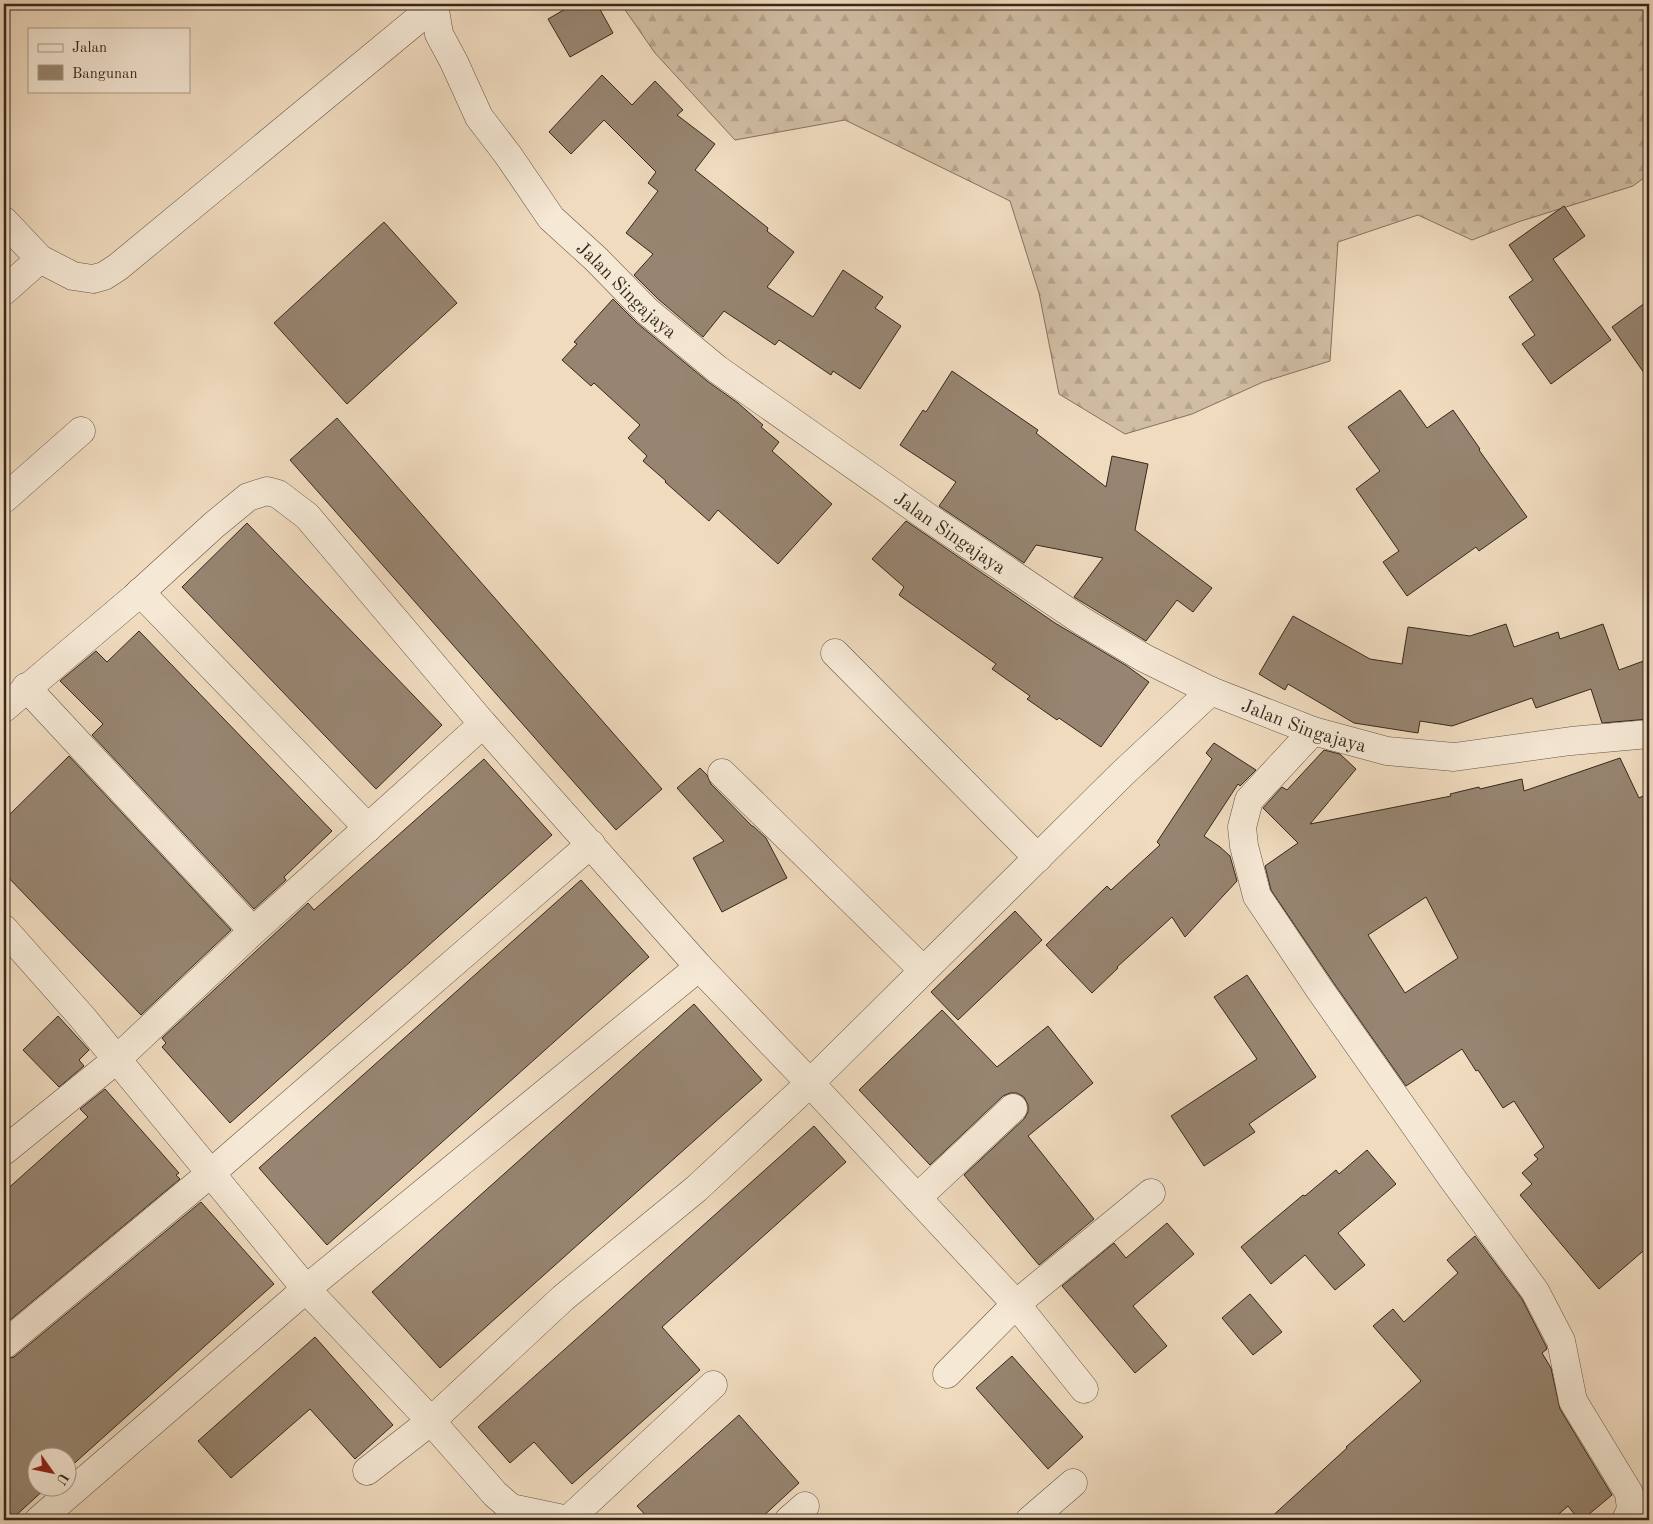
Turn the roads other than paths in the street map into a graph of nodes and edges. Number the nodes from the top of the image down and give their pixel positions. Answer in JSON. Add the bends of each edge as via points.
{"nodes":[{"id":1,"x":434,"y":5,"type":"edge"},
{"id":2,"x":4,"y":221,"type":"edge"},
{"id":3,"x":40,"y":259,"type":"junction"},
{"id":4,"x":4,"y":291,"type":"edge"},
{"id":5,"x":81,"y":431,"type":"dead end"},
{"id":6,"x":4,"y":499,"type":"edge"},
{"id":7,"x":140,"y":592,"type":"junction"},
{"id":8,"x":835,"y":653,"type":"dead end"},
{"id":9,"x":26,"y":687,"type":"junction"},
{"id":10,"x":1211,"y":692,"type":"junction"},
{"id":11,"x":4,"y":708,"type":"edge"},
{"id":12,"x":483,"y":724,"type":"junction"},
{"id":13,"x":1313,"y":731,"type":"junction"},
{"id":14,"x":1649,"y":734,"type":"edge"},
{"id":15,"x":722,"y":773,"type":"dead end"},
{"id":16,"x":368,"y":828,"type":"junction"},
{"id":17,"x":591,"y":844,"type":"junction"},
{"id":18,"x":1038,"y":858,"type":"junction"},
{"id":19,"x":4,"y":929,"type":"edge"},
{"id":20,"x":253,"y":931,"type":"junction"},
{"id":21,"x":699,"y":967,"type":"junction"},
{"id":22,"x":923,"y":970,"type":"junction"},
{"id":23,"x":116,"y":1060,"type":"junction"},
{"id":24,"x":810,"y":1083,"type":"junction"},
{"id":25,"x":1013,"y":1108,"type":"dead end"},
{"id":26,"x":4,"y":1151,"type":"edge"},
{"id":27,"x":211,"y":1173,"type":"junction"},
{"id":28,"x":1151,"y":1193,"type":"dead end"},
{"id":29,"x":917,"y":1198,"type":"junction"},
{"id":30,"x":306,"y":1289,"type":"junction"},
{"id":31,"x":1016,"y":1304,"type":"junction"},
{"id":32,"x":4,"y":1345,"type":"edge"},
{"id":33,"x":947,"y":1374,"type":"dead end"},
{"id":34,"x":713,"y":1385,"type":"dead end"},
{"id":35,"x":1084,"y":1389,"type":"dead end"},
{"id":36,"x":431,"y":1421,"type":"junction"},
{"id":37,"x":367,"y":1471,"type":"dead end"},
{"id":38,"x":1073,"y":1483,"type":"dead end"},
{"id":39,"x":38,"y":1520,"type":"edge"},
{"id":40,"x":568,"y":1520,"type":"edge"},
{"id":41,"x":1030,"y":1520,"type":"edge"},
{"id":42,"x":1626,"y":1520,"type":"edge"}],
"edges":[{"from":1,"to":3,"type":"street","via":[[118,267],[92,279],[72,276]]},
{"from":1,"to":10,"type":"street","name":"Jalan Singajaya","via":[[439,34],[479,116],[551,218],[646,311],[717,369],[1074,616],[1144,658]]},
{"from":2,"to":3,"type":"street"},
{"from":3,"to":4,"type":"street"},
{"from":5,"to":6,"type":"street"},
{"from":7,"to":9,"type":"street"},
{"from":7,"to":12,"type":"street","via":[[248,497],[267,491],[278,494],[306,516]]},
{"from":7,"to":16,"type":"street"},
{"from":8,"to":18,"type":"street"},
{"from":9,"to":11,"type":"street"},
{"from":9,"to":20,"type":"street"},
{"from":10,"to":13,"type":"street","name":"Jalan Singajaya"},
{"from":10,"to":18,"type":"street"},
{"from":12,"to":16,"type":"street"},
{"from":12,"to":17,"type":"street"},
{"from":13,"to":14,"type":"street","name":"Jalan Singajaya","via":[[1387,751],[1454,757]]},
{"from":13,"to":42,"type":"street","via":[[1249,800],[1242,827],[1257,896],[1417,1129],[1535,1291],[1561,1341],[1574,1401],[1629,1493],[1631,1510]]},
{"from":15,"to":22,"type":"street"},
{"from":16,"to":20,"type":"street"},
{"from":17,"to":21,"type":"street"},
{"from":17,"to":27,"type":"street"},
{"from":18,"to":22,"type":"street"},
{"from":19,"to":23,"type":"street"},
{"from":20,"to":23,"type":"street"},
{"from":21,"to":24,"type":"street"},
{"from":21,"to":30,"type":"street"},
{"from":22,"to":24,"type":"street"},
{"from":23,"to":26,"type":"street"},
{"from":23,"to":27,"type":"street"},
{"from":24,"to":29,"type":"street"},
{"from":24,"to":36,"type":"street","via":[[696,1189],[563,1298]]},
{"from":25,"to":29,"type":"street"},
{"from":27,"to":30,"type":"street"},
{"from":27,"to":32,"type":"street"},
{"from":28,"to":31,"type":"street"},
{"from":29,"to":31,"type":"street"},
{"from":30,"to":36,"type":"street"},
{"from":30,"to":39,"type":"street"},
{"from":31,"to":33,"type":"street"},
{"from":31,"to":35,"type":"street"},
{"from":34,"to":40,"type":"street"},
{"from":36,"to":37,"type":"street"},
{"from":36,"to":40,"type":"street","via":[[512,1508]]},
{"from":38,"to":41,"type":"street"}]}
